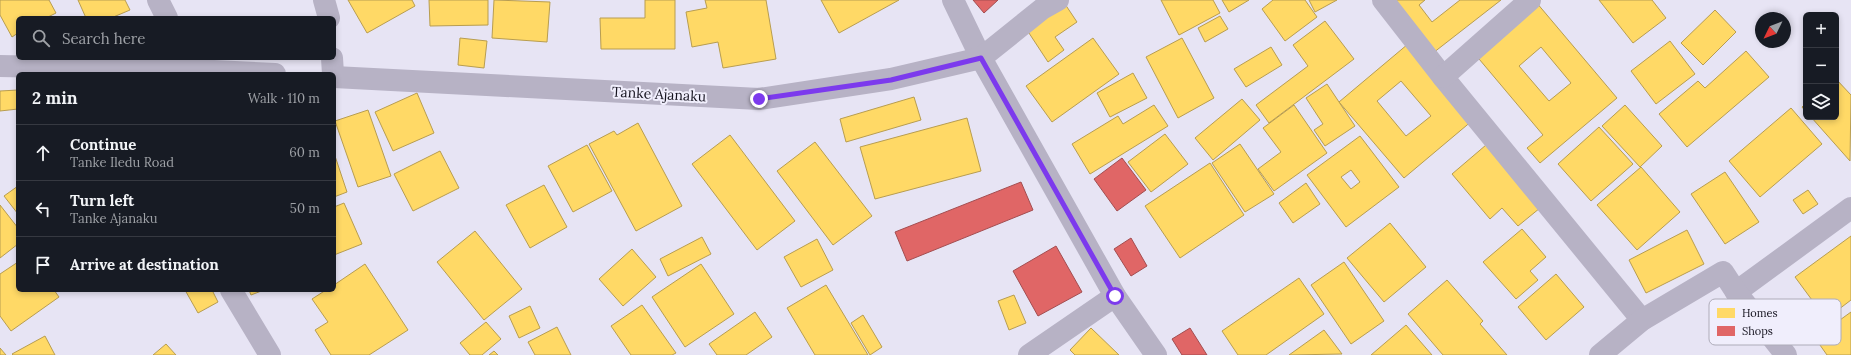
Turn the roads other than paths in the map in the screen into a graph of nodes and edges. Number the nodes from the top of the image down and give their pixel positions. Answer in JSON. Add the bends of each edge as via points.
{"nodes":[{"id":1,"x":158,"y":0,"type":"edge"},
{"id":2,"x":324,"y":0,"type":"edge"},
{"id":3,"x":954,"y":0,"type":"edge"},
{"id":4,"x":1058,"y":0,"type":"edge"},
{"id":5,"x":1383,"y":0,"type":"edge"},
{"id":6,"x":1530,"y":0,"type":"edge"},
{"id":7,"x":166,"y":16,"type":"edge"},
{"id":8,"x":328,"y":16,"type":"edge"},
{"id":9,"x":981,"y":58,"type":"junction"},
{"id":10,"x":332,"y":60,"type":"edge"},
{"id":11,"x":190,"y":64,"type":"edge"},
{"id":12,"x":0,"y":66,"type":"edge"},
{"id":13,"x":103,"y":71,"type":"edge"},
{"id":14,"x":258,"y":72,"type":"edge"},
{"id":15,"x":333,"y":72,"type":"edge"},
{"id":16,"x":336,"y":77,"type":"edge"},
{"id":17,"x":1443,"y":77,"type":"junction"},
{"id":18,"x":1851,"y":208,"type":"edge"},
{"id":19,"x":232,"y":292,"type":"edge"},
{"id":20,"x":1736,"y":292,"type":"junction"},
{"id":21,"x":1115,"y":296,"type":"junction"},
{"id":22,"x":1742,"y":299,"type":"edge"},
{"id":23,"x":1642,"y":320,"type":"junction"},
{"id":24,"x":1778,"y":345,"type":"edge"},
{"id":25,"x":270,"y":355,"type":"edge"},
{"id":26,"x":1029,"y":355,"type":"edge"},
{"id":27,"x":1156,"y":355,"type":"edge"},
{"id":28,"x":1600,"y":355,"type":"edge"},
{"id":29,"x":1786,"y":355,"type":"edge"}],
"edges":[{"from":1,"to":7,"type":"street"},
{"from":2,"to":8,"type":"street"},
{"from":3,"to":9,"type":"street"},
{"from":4,"to":9,"type":"street","via":[[1042,9]]},
{"from":5,"to":17,"type":"street"},
{"from":6,"to":17,"type":"street"},
{"from":9,"to":16,"type":"street","name":"Tanke Ajanaku","via":[[891,80],[759,99]]},
{"from":9,"to":21,"type":"street"},
{"from":10,"to":15,"type":"street"},
{"from":11,"to":13,"type":"street"},
{"from":11,"to":14,"type":"street"},
{"from":12,"to":13,"type":"street"},
{"from":17,"to":23,"type":"street"},
{"from":18,"to":20,"type":"street"},
{"from":19,"to":25,"type":"street"},
{"from":20,"to":22,"type":"street"},
{"from":20,"to":23,"type":"street","via":[[1723,272]]},
{"from":21,"to":26,"type":"street"},
{"from":21,"to":27,"type":"street"},
{"from":23,"to":28,"type":"street"},
{"from":24,"to":29,"type":"street"}]}
